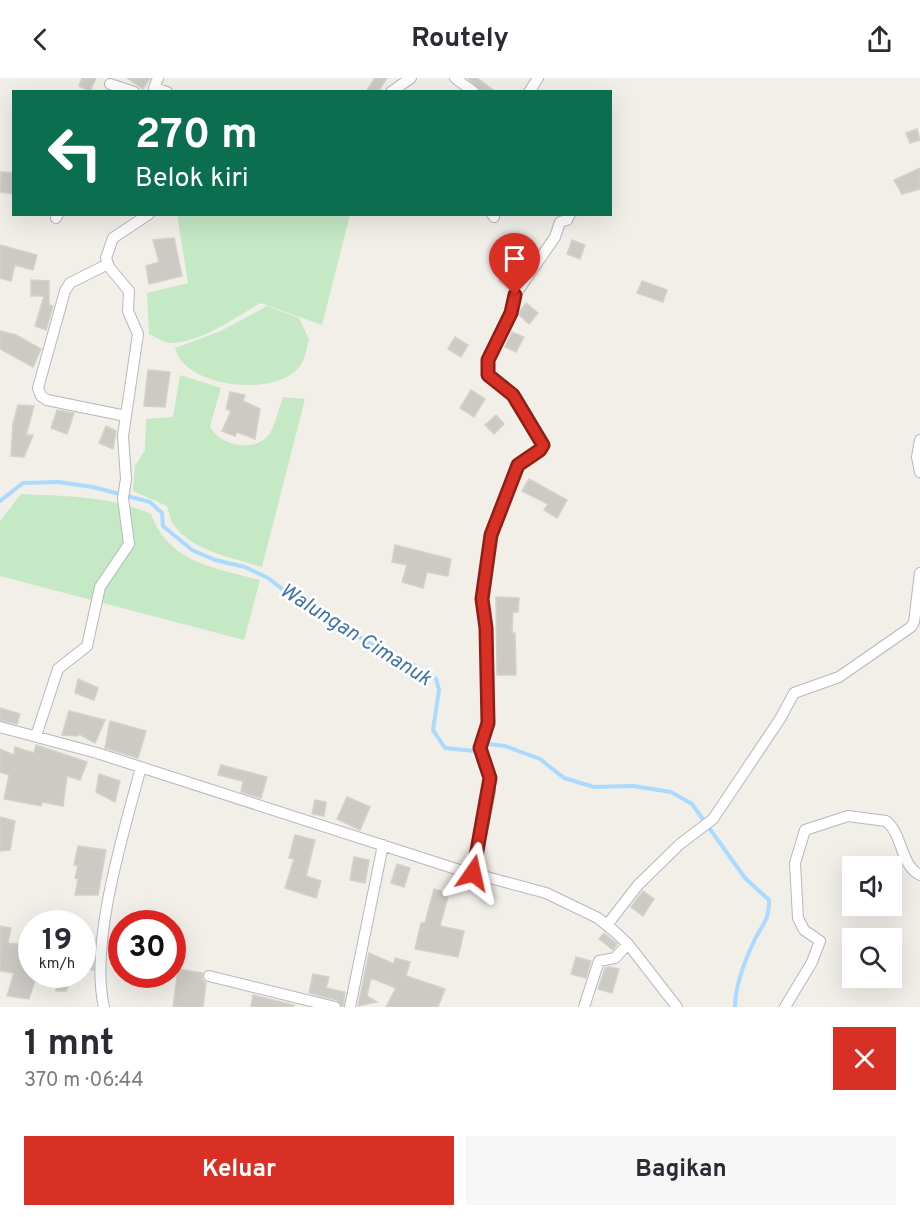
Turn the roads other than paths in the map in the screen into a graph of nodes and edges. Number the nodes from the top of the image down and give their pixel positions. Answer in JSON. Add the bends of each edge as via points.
{"nodes":[{"id":1,"x":411,"y":78,"type":"edge"},
{"id":2,"x":455,"y":78,"type":"edge"},
{"id":3,"x":108,"y":84,"type":"edge"},
{"id":4,"x":128,"y":90,"type":"edge"},
{"id":5,"x":394,"y":90,"type":"edge"},
{"id":6,"x":471,"y":90,"type":"edge"},
{"id":7,"x":146,"y":216,"type":"edge"},
{"id":8,"x":569,"y":216,"type":"edge"},
{"id":9,"x":108,"y":264,"type":"junction"},
{"id":10,"x":126,"y":416,"type":"junction"},
{"id":11,"x":920,"y":440,"type":"edge"},
{"id":12,"x":920,"y":472,"type":"edge"},
{"id":13,"x":920,"y":573,"type":"edge"},
{"id":14,"x":917,"y":620,"type":"edge"},
{"id":15,"x":0,"y":727,"type":"edge"},
{"id":16,"x":36,"y":736,"type":"junction"},
{"id":17,"x":141,"y":767,"type":"junction"},
{"id":18,"x":383,"y":845,"type":"junction"},
{"id":19,"x":473,"y":873,"type":"junction"},
{"id":20,"x":920,"y":875,"type":"edge"},
{"id":21,"x":607,"y":925,"type":"junction"},
{"id":22,"x":628,"y":944,"type":"junction"},
{"id":23,"x":209,"y":976,"type":"dead end"},
{"id":24,"x":105,"y":1007,"type":"edge"},
{"id":25,"x":335,"y":1007,"type":"edge"},
{"id":26,"x":350,"y":1007,"type":"edge"},
{"id":27,"x":584,"y":1007,"type":"edge"},
{"id":28,"x":677,"y":1007,"type":"edge"},
{"id":29,"x":784,"y":1007,"type":"edge"}],
"edges":[{"from":1,"to":5,"type":"street"},
{"from":2,"to":6,"type":"street"},
{"from":3,"to":4,"type":"street"},
{"from":7,"to":9,"type":"street","via":[[111,241]]},
{"from":8,"to":19,"type":"street","via":[[560,222],[555,237],[515,295],[511,313],[488,360],[488,370],[513,395],[543,445],[518,465],[491,535],[482,599],[488,723],[480,748],[490,778]]},
{"from":9,"to":10,"type":"street","via":[[129,291],[128,311],[138,334]]},
{"from":9,"to":10,"type":"street","via":[[70,283],[65,291],[38,388],[47,400]]},
{"from":10,"to":16,"type":"street","via":[[123,498],[128,548],[100,587],[87,646],[58,669]]},
{"from":11,"to":12,"type":"street"},
{"from":13,"to":14,"type":"street"},
{"from":14,"to":21,"type":"street","via":[[839,677],[794,693],[712,819],[639,885]]},
{"from":15,"to":16,"type":"street"},
{"from":16,"to":17,"type":"street"},
{"from":17,"to":18,"type":"street"},
{"from":17,"to":24,"type":"street","via":[[111,892],[100,969]]},
{"from":18,"to":19,"type":"street"},
{"from":18,"to":26,"type":"street"},
{"from":19,"to":21,"type":"street","via":[[546,893]]},
{"from":20,"to":29,"type":"street","via":[[911,870],[895,831],[886,820],[848,816],[805,831],[795,863],[797,906],[800,926],[820,941],[812,962]]},
{"from":21,"to":22,"type":"street"},
{"from":22,"to":27,"type":"street","via":[[615,958],[599,961]]},
{"from":22,"to":28,"type":"street"},
{"from":23,"to":25,"type":"street"}]}
